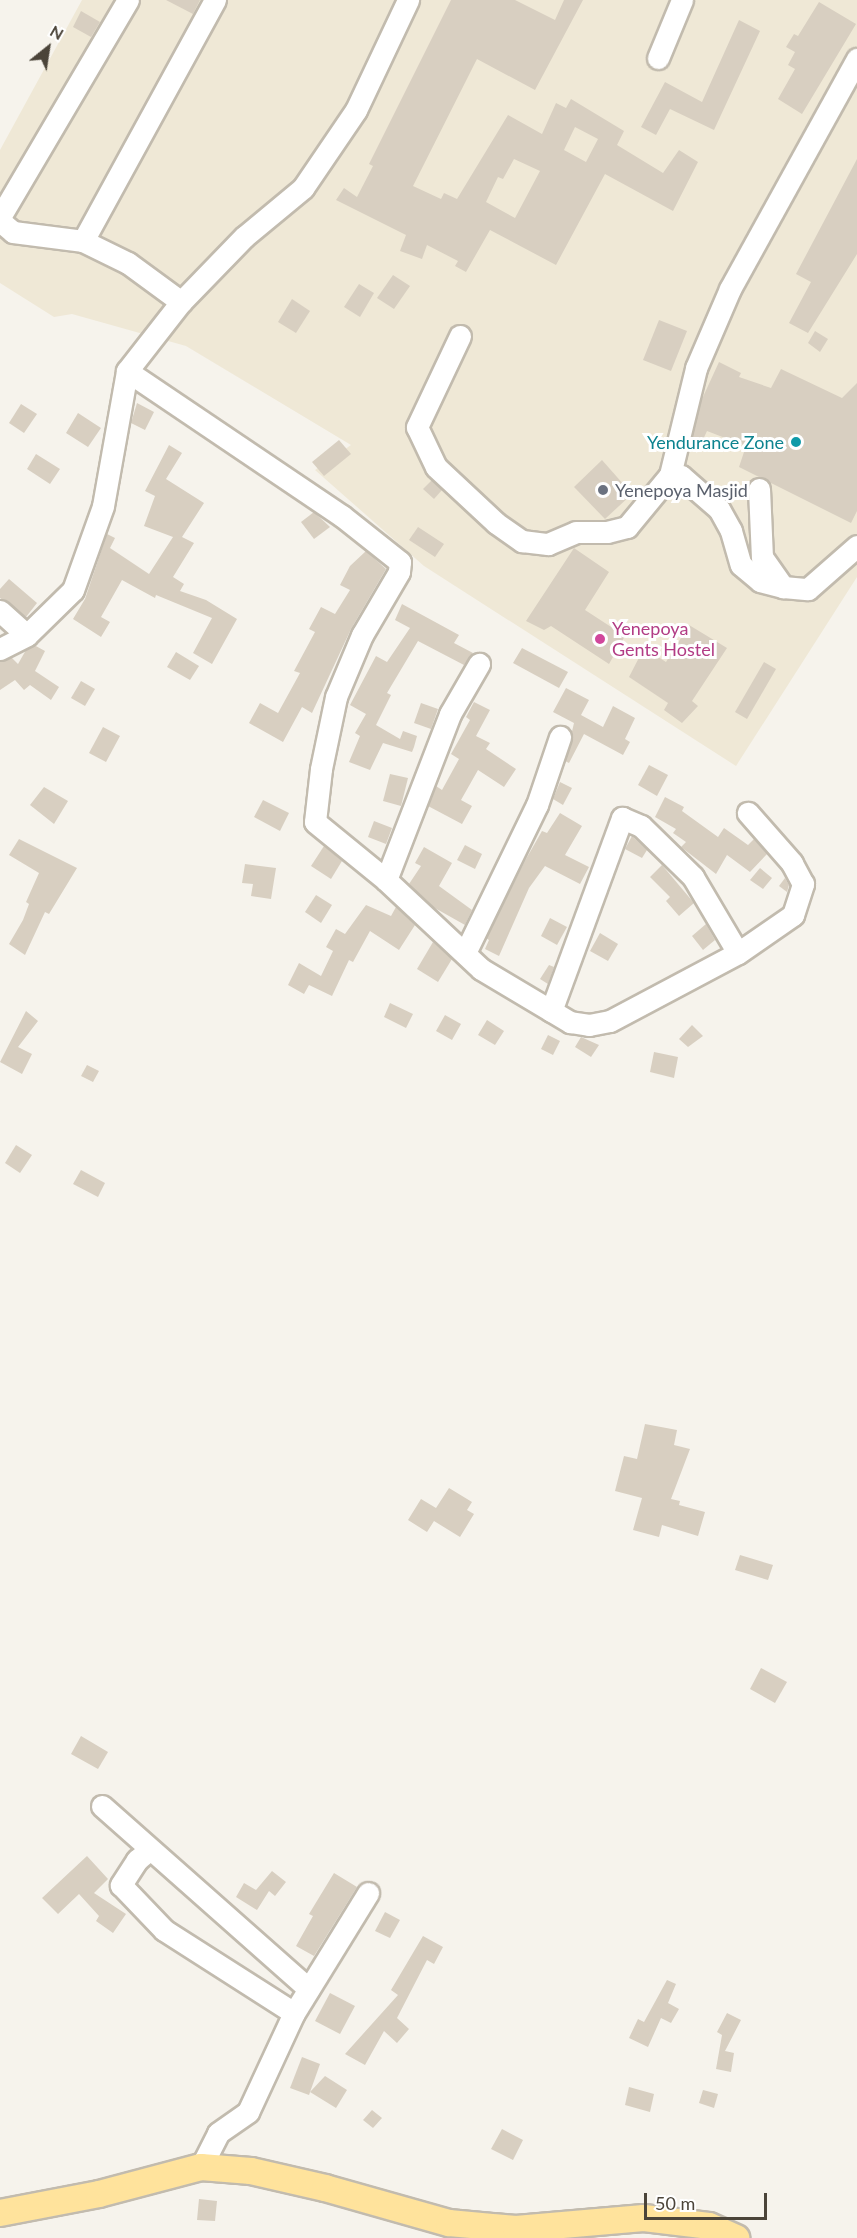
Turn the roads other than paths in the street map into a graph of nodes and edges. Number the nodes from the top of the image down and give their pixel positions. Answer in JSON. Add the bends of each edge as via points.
{"nodes":[{"id":1,"x":128,"y":0,"type":"edge"},
{"id":2,"x":215,"y":0,"type":"edge"},
{"id":3,"x":408,"y":0,"type":"edge"},
{"id":4,"x":682,"y":0,"type":"edge"},
{"id":5,"x":658,"y":58,"type":"dead end"},
{"id":6,"x":857,"y":59,"type":"edge"},
{"id":7,"x":0,"y":219,"type":"edge"},
{"id":8,"x":83,"y":241,"type":"junction"},
{"id":9,"x":181,"y":302,"type":"junction"},
{"id":10,"x":460,"y":336,"type":"dead end"},
{"id":11,"x":127,"y":371,"type":"junction"},
{"id":12,"x":670,"y":475,"type":"junction"},
{"id":13,"x":759,"y":489,"type":"dead end"},
{"id":14,"x":857,"y":546,"type":"edge"},
{"id":15,"x":783,"y":587,"type":"junction"},
{"id":16,"x":0,"y":611,"type":"edge"},
{"id":17,"x":27,"y":635,"type":"junction"},
{"id":18,"x":0,"y":649,"type":"edge"},
{"id":19,"x":479,"y":664,"type":"dead end"},
{"id":20,"x":560,"y":737,"type":"dead end"},
{"id":21,"x":748,"y":813,"type":"dead end"},
{"id":22,"x":386,"y":879,"type":"junction"},
{"id":23,"x":738,"y":952,"type":"junction"},
{"id":24,"x":465,"y":953,"type":"junction"},
{"id":25,"x":551,"y":1011,"type":"junction"},
{"id":26,"x":102,"y":1806,"type":"dead end"},
{"id":27,"x":149,"y":1850,"type":"junction"},
{"id":28,"x":368,"y":1893,"type":"dead end"},
{"id":29,"x":309,"y":1989,"type":"junction"},
{"id":30,"x":294,"y":2013,"type":"junction"},
{"id":31,"x":201,"y":2167,"type":"junction"},
{"id":32,"x":0,"y":2213,"type":"edge"},
{"id":33,"x":560,"y":2231,"type":"edge"},
{"id":34,"x":736,"y":2238,"type":"edge"}],
"edges":[{"from":1,"to":7,"type":"street"},
{"from":2,"to":8,"type":"street"},
{"from":3,"to":9,"type":"street","via":[[356,110],[303,188],[244,237]]},
{"from":4,"to":5,"type":"street"},
{"from":6,"to":12,"type":"street","via":[[730,289],[696,368]]},
{"from":7,"to":8,"type":"street","via":[[13,232]]},
{"from":8,"to":9,"type":"street","via":[[128,263]]},
{"from":9,"to":11,"type":"street"},
{"from":10,"to":12,"type":"street","via":[[417,427],[436,466],[522,542],[548,544],[576,532],[607,532],[627,526]]},
{"from":11,"to":17,"type":"street","via":[[103,506],[73,590]]},
{"from":11,"to":22,"type":"street","via":[[342,516],[400,562],[399,572],[363,635],[336,697],[315,822]]},
{"from":12,"to":15,"type":"street","via":[[681,476],[719,509],[731,531],[741,565],[760,580]]},
{"from":13,"to":15,"type":"street","via":[[762,557]]},
{"from":14,"to":15,"type":"street","via":[[808,589]]},
{"from":16,"to":17,"type":"street"},
{"from":17,"to":18,"type":"street"},
{"from":19,"to":22,"type":"street","via":[[450,714]]},
{"from":20,"to":24,"type":"street","via":[[537,805]]},
{"from":21,"to":23,"type":"street","via":[[792,862],[803,884],[793,915]]},
{"from":22,"to":24,"type":"street"},
{"from":23,"to":25,"type":"street","via":[[610,1021],[580,1023]]},
{"from":23,"to":25,"type":"street","via":[[693,877],[642,826],[622,818]]},
{"from":24,"to":25,"type":"street","via":[[481,969]]},
{"from":26,"to":27,"type":"street","via":[[141,1837]]},
{"from":27,"to":29,"type":"street"},
{"from":27,"to":30,"type":"street","via":[[121,1885],[164,1930]]},
{"from":28,"to":29,"type":"street"},
{"from":29,"to":30,"type":"street"},
{"from":30,"to":31,"type":"street","via":[[248,2112],[218,2133]]},
{"from":31,"to":32,"type":"main road","via":[[99,2194]]},
{"from":31,"to":33,"type":"main road","via":[[251,2171],[449,2223]]},
{"from":33,"to":34,"type":"main road","via":[[644,2218],[709,2226]]}]}
